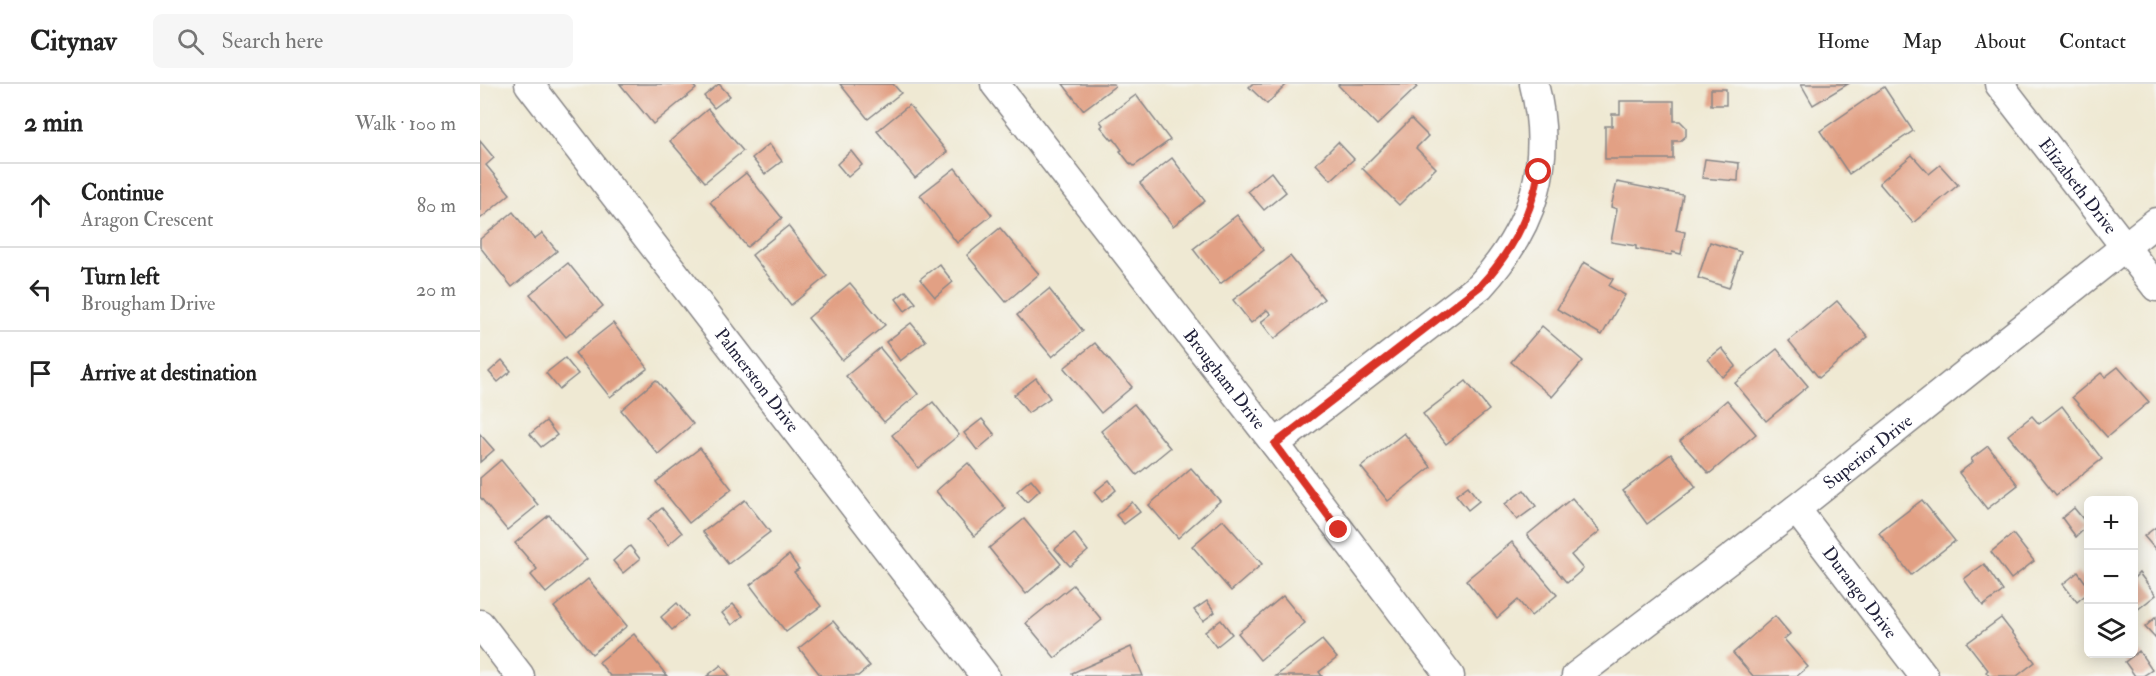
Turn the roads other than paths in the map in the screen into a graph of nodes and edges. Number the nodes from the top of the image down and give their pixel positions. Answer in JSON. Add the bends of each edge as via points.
{"nodes":[{"id":1,"x":529,"y":84,"type":"edge"},
{"id":2,"x":995,"y":84,"type":"edge"},
{"id":3,"x":1534,"y":84,"type":"edge"},
{"id":4,"x":1999,"y":84,"type":"edge"},
{"id":5,"x":2156,"y":222,"type":"edge"},
{"id":6,"x":2126,"y":247,"type":"junction"},
{"id":7,"x":2156,"y":287,"type":"edge"},
{"id":8,"x":1275,"y":444,"type":"junction"},
{"id":9,"x":1796,"y":509,"type":"junction"},
{"id":10,"x":480,"y":624,"type":"edge"},
{"id":11,"x":520,"y":676,"type":"edge"},
{"id":12,"x":985,"y":676,"type":"edge"},
{"id":13,"x":1450,"y":676,"type":"edge"},
{"id":14,"x":1576,"y":676,"type":"edge"},
{"id":15,"x":1924,"y":676,"type":"edge"}],
"edges":[{"from":1,"to":12,"type":"street","name":"Palmerston Drive"},
{"from":2,"to":8,"type":"street","name":"Brougham Drive"},
{"from":3,"to":8,"type":"street","via":[[1542,119],[1542,156],[1536,190],[1505,256],[1480,286]]},
{"from":4,"to":6,"type":"street","name":"Elizabeth Drive"},
{"from":5,"to":6,"type":"street","name":"Superior Drive"},
{"from":6,"to":7,"type":"street","name":"Elizabeth Drive"},
{"from":6,"to":9,"type":"street","name":"Superior Drive"},
{"from":8,"to":13,"type":"street","name":"Brougham Drive"},
{"from":9,"to":14,"type":"street","name":"Superior Drive"},
{"from":9,"to":15,"type":"street","name":"Durango Drive"},
{"from":10,"to":11,"type":"street"}]}
